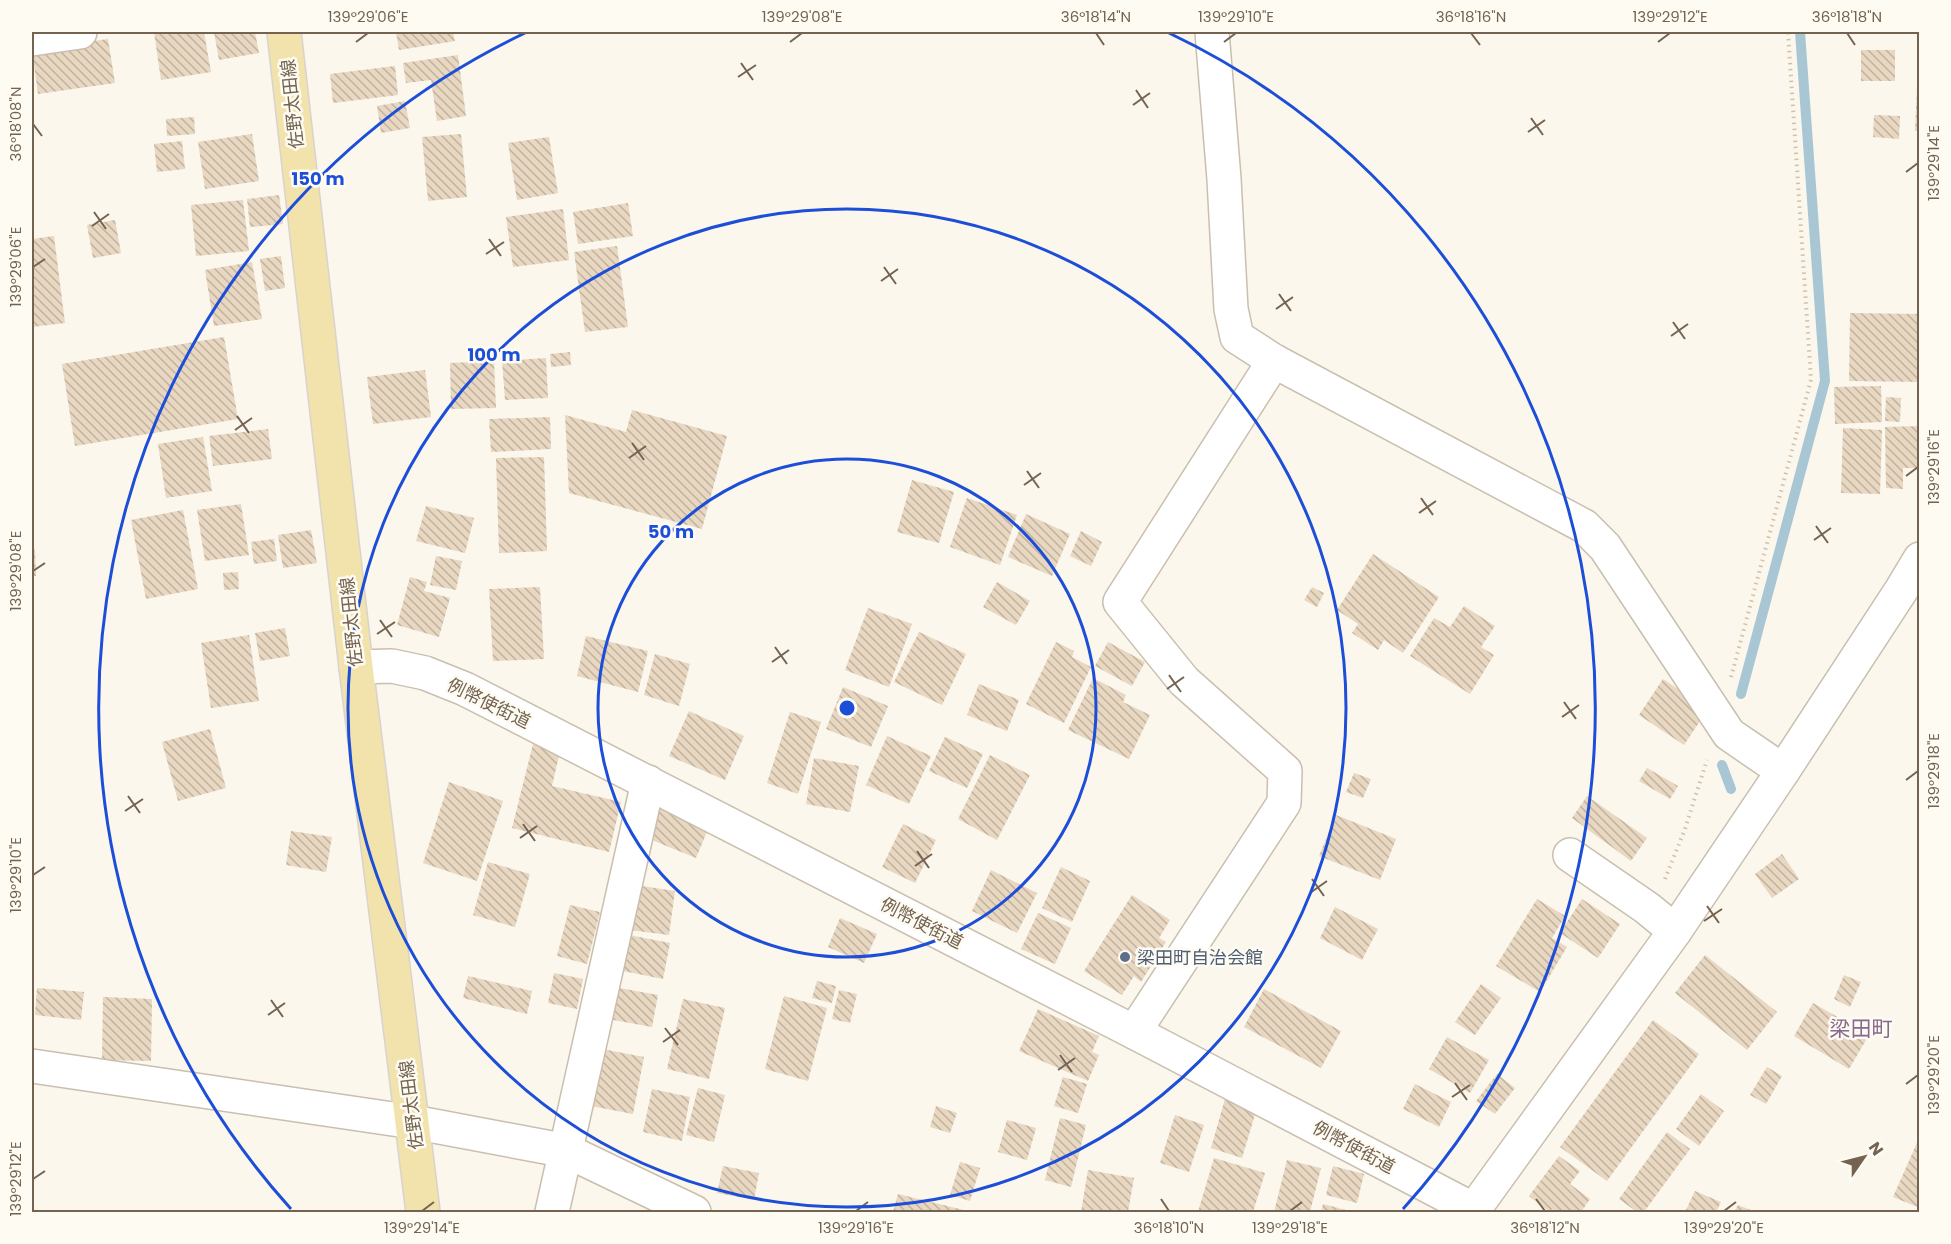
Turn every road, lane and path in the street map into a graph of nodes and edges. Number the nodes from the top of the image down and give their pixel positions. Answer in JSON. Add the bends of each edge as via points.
{"nodes":[{"id":1,"x":80,"y":32,"type":"edge"},
{"id":2,"x":284,"y":32,"type":"edge"},
{"id":3,"x":1212,"y":32,"type":"edge"},
{"id":4,"x":1788,"y":32,"type":"edge"},
{"id":5,"x":32,"y":39,"type":"edge"},
{"id":6,"x":1274,"y":361,"type":"junction"},
{"id":7,"x":1920,"y":559,"type":"edge"},
{"id":8,"x":356,"y":667,"type":"junction"},
{"id":9,"x":1719,"y":722,"type":"junction"},
{"id":10,"x":1783,"y":771,"type":"junction"},
{"id":11,"x":648,"y":782,"type":"junction"},
{"id":12,"x":1570,"y":855,"type":"dead end"},
{"id":13,"x":1647,"y":908,"type":"junction"},
{"id":14,"x":1675,"y":931,"type":"junction"},
{"id":15,"x":1134,"y":1032,"type":"junction"},
{"id":16,"x":32,"y":1066,"type":"edge"},
{"id":17,"x":413,"y":1122,"type":"junction"},
{"id":18,"x":567,"y":1151,"type":"junction"},
{"id":19,"x":423,"y":1212,"type":"edge"},
{"id":20,"x":552,"y":1212,"type":"edge"},
{"id":21,"x":694,"y":1212,"type":"edge"},
{"id":22,"x":1475,"y":1212,"type":"edge"}],
"edges":[{"from":1,"to":5,"type":"street"},
{"from":2,"to":8,"type":"main road","name":"佐野太田線"},
{"from":3,"to":6,"type":"street","via":[[1231,309],[1237,337]]},
{"from":4,"to":9,"type":"path","via":[[1811,380]]},
{"from":6,"to":9,"type":"street","via":[[1584,526],[1605,547]]},
{"from":6,"to":15,"type":"street","via":[[1120,602],[1184,681],[1285,771],[1284,803]]},
{"from":7,"to":10,"type":"street"},
{"from":8,"to":11,"type":"street","name":"例幣使街道","via":[[392,666],[465,688]]},
{"from":8,"to":17,"type":"main road","name":"佐野太田線"},
{"from":9,"to":10,"type":"street","via":[[1728,734]]},
{"from":9,"to":13,"type":"path","via":[[1669,873]]},
{"from":10,"to":14,"type":"street"},
{"from":11,"to":15,"type":"street","name":"例幣使街道"},
{"from":11,"to":18,"type":"street"},
{"from":12,"to":13,"type":"street"},
{"from":13,"to":14,"type":"street"},
{"from":14,"to":22,"type":"street"},
{"from":15,"to":22,"type":"street","name":"例幣使街道"},
{"from":16,"to":17,"type":"street"},
{"from":17,"to":18,"type":"street"},
{"from":17,"to":19,"type":"main road","name":"佐野太田線"},
{"from":18,"to":20,"type":"street"},
{"from":18,"to":21,"type":"street"}]}
